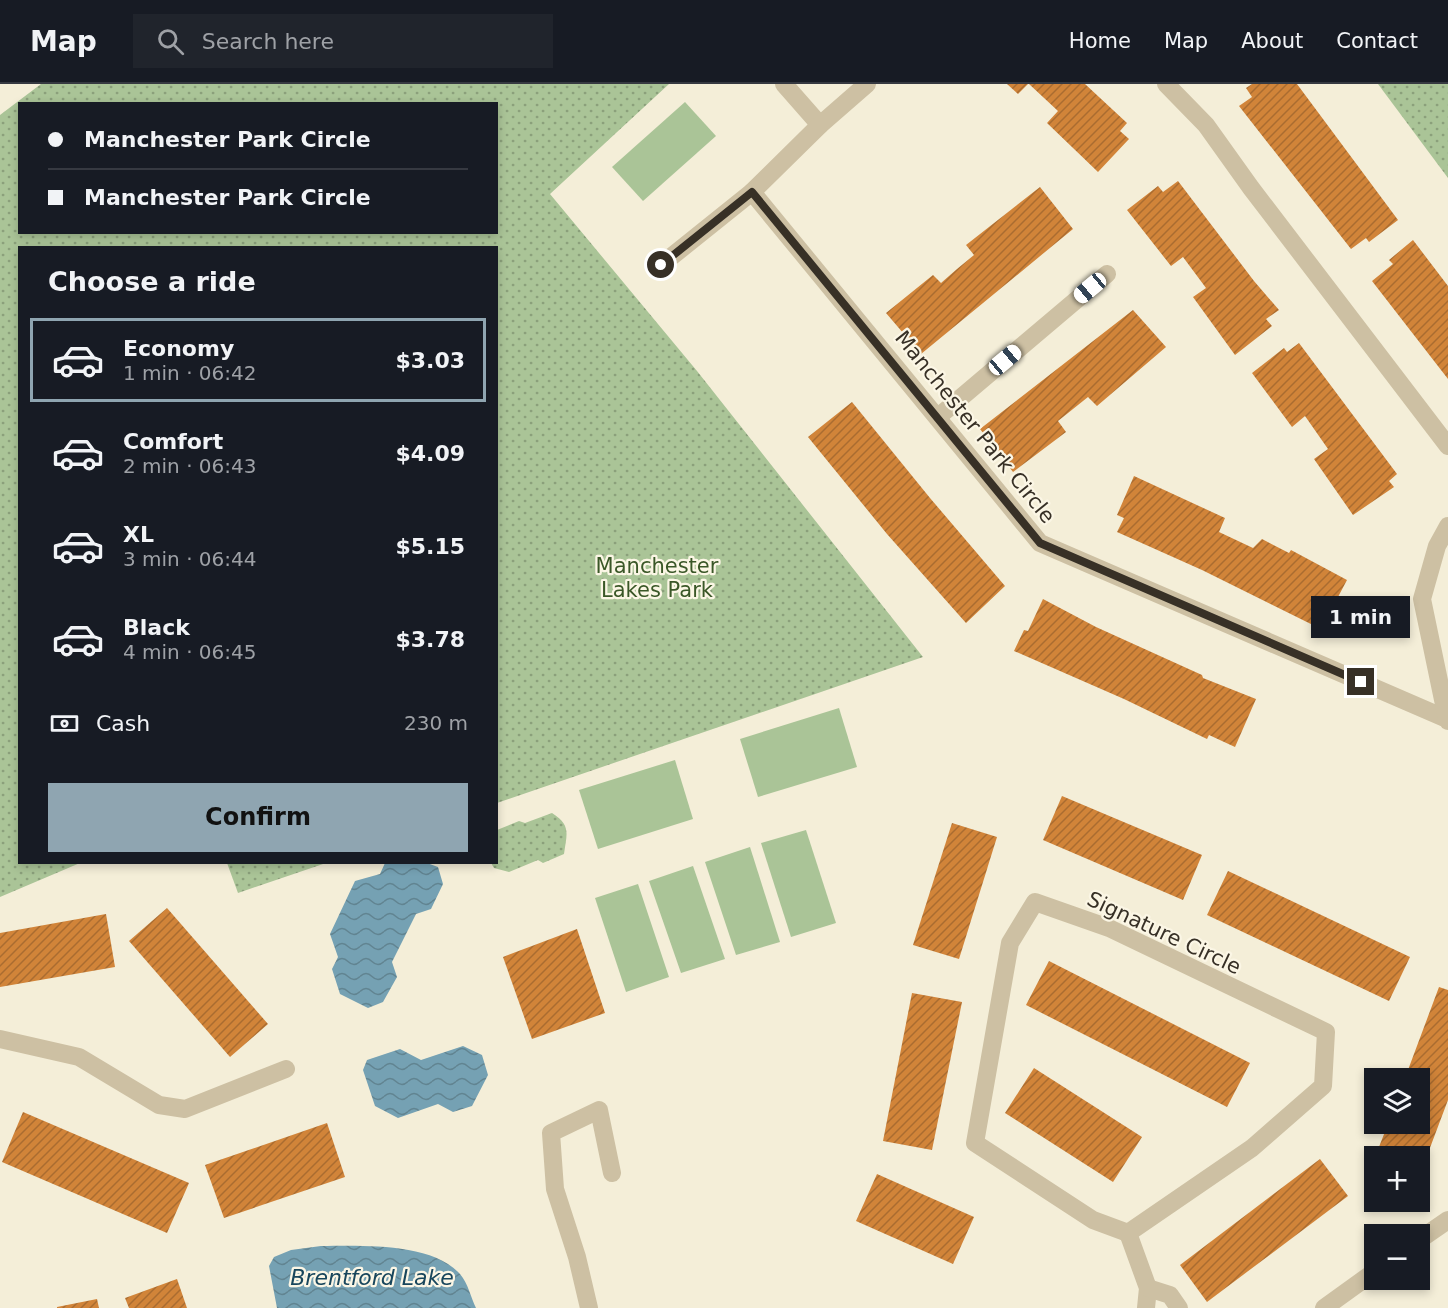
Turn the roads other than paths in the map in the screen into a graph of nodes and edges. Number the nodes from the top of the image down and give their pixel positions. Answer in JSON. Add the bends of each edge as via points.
{"nodes":[{"id":1,"x":784,"y":84,"type":"edge"},
{"id":2,"x":867,"y":84,"type":"edge"},
{"id":3,"x":1166,"y":84,"type":"edge"},
{"id":4,"x":820,"y":125,"type":"junction"},
{"id":5,"x":752,"y":192,"type":"junction"},
{"id":6,"x":661,"y":265,"type":"dead end"},
{"id":7,"x":1107,"y":274,"type":"dead end"},
{"id":8,"x":938,"y":417,"type":"junction"},
{"id":9,"x":1448,"y":446,"type":"edge"},
{"id":10,"x":1448,"y":526,"type":"edge"},
{"id":11,"x":1448,"y":720,"type":"edge"},
{"id":12,"x":0,"y":1039,"type":"edge"},
{"id":13,"x":285,"y":1069,"type":"dead end"},
{"id":14,"x":612,"y":1173,"type":"dead end"},
{"id":15,"x":1448,"y":1220,"type":"edge"},
{"id":16,"x":1430,"y":1232,"type":"edge"},
{"id":17,"x":1128,"y":1233,"type":"junction"},
{"id":18,"x":1364,"y":1279,"type":"edge"},
{"id":19,"x":1148,"y":1288,"type":"junction"},
{"id":20,"x":589,"y":1308,"type":"edge"},
{"id":21,"x":1146,"y":1308,"type":"edge"},
{"id":22,"x":1179,"y":1308,"type":"edge"},
{"id":23,"x":1324,"y":1308,"type":"edge"}],
"edges":[{"from":1,"to":4,"type":"street"},
{"from":2,"to":4,"type":"street"},
{"from":3,"to":9,"type":"street","via":[[1206,125]]},
{"from":4,"to":5,"type":"street"},
{"from":5,"to":6,"type":"street"},
{"from":5,"to":8,"type":"street","name":"Manchester Park Circle"},
{"from":7,"to":8,"type":"street"},
{"from":8,"to":11,"type":"street","name":"Manchester Park Circle","via":[[1040,543]]},
{"from":10,"to":11,"type":"street","name":"Manchester Park Circle","via":[[1437,546],[1422,598]]},
{"from":12,"to":13,"type":"street","via":[[79,1057],[159,1105],[185,1109]]},
{"from":14,"to":20,"type":"street","via":[[599,1110],[551,1133],[555,1189]]},
{"from":15,"to":16,"type":"street"},
{"from":17,"to":17,"type":"street","name":"Signature Circle","via":[[1252,1148],[1323,1086],[1326,1032],[1109,928],[1035,902],[1010,943],[975,1143],[1093,1220]]},
{"from":17,"to":19,"type":"street"},
{"from":18,"to":23,"type":"street"},
{"from":19,"to":21,"type":"street"},
{"from":19,"to":22,"type":"street","via":[[1170,1295]]}]}
